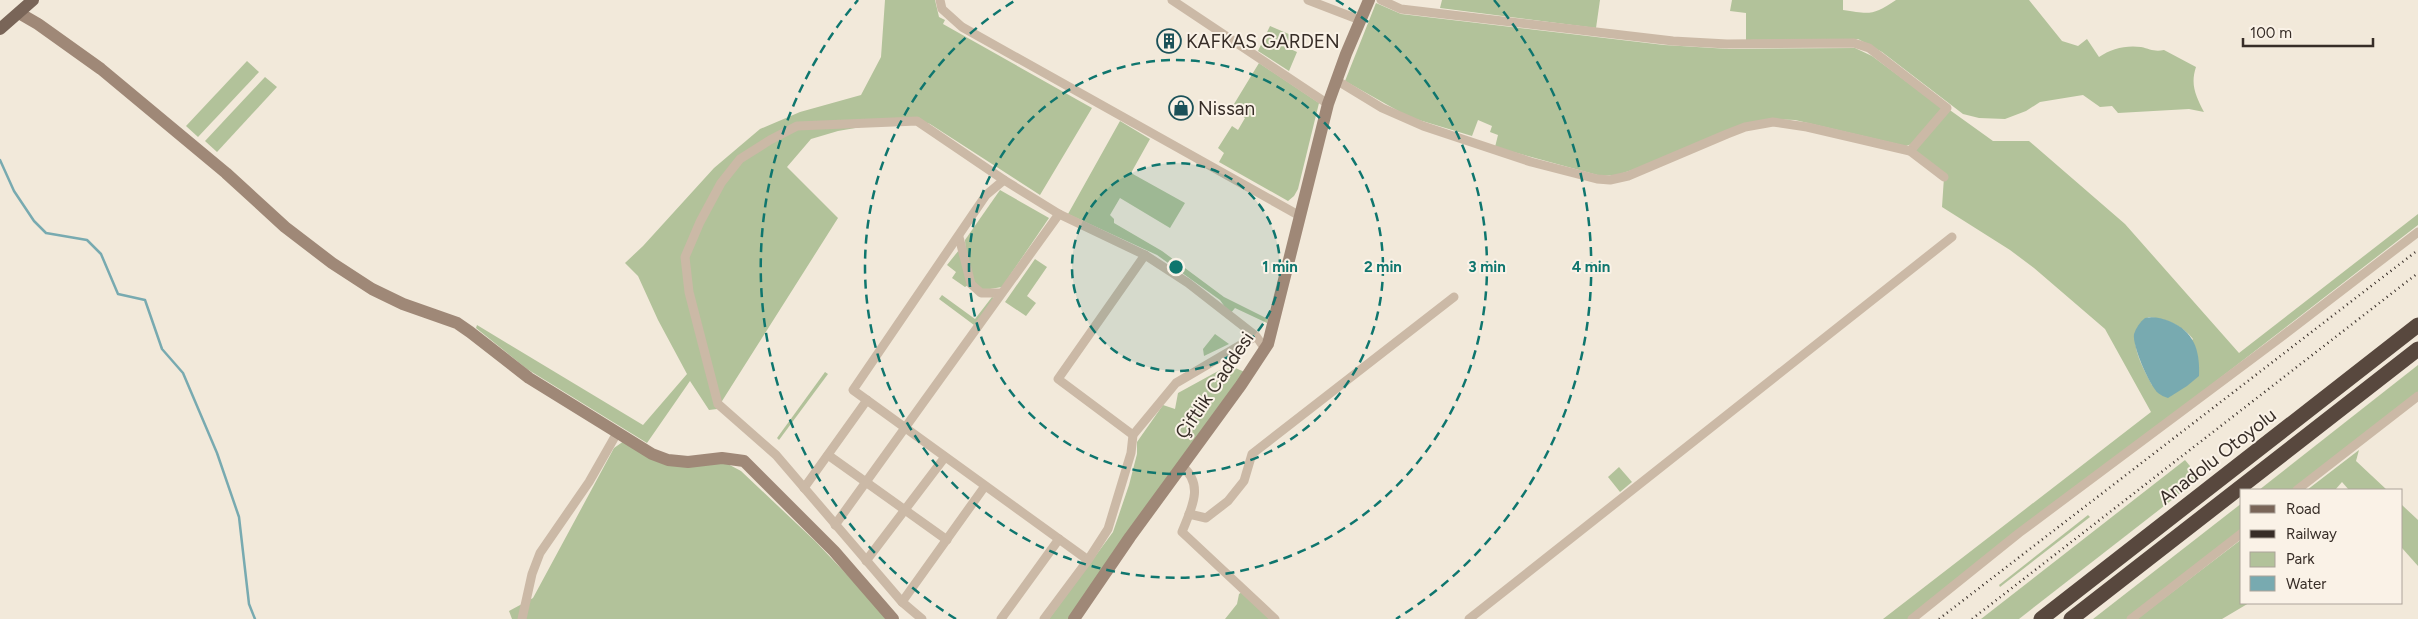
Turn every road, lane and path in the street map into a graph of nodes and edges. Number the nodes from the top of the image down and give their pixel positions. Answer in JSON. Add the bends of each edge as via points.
{"nodes":[{"id":1,"x":33,"y":0,"type":"edge"},
{"id":2,"x":940,"y":0,"type":"edge"},
{"id":3,"x":1172,"y":0,"type":"edge"},
{"id":4,"x":1308,"y":0,"type":"edge"},
{"id":5,"x":1369,"y":0,"type":"edge"},
{"id":6,"x":1381,"y":0,"type":"edge"},
{"id":7,"x":19,"y":13,"type":"junction"},
{"id":8,"x":1360,"y":20,"type":"junction"},
{"id":9,"x":0,"y":29,"type":"edge"},
{"id":10,"x":1336,"y":80,"type":"junction"},
{"id":11,"x":1328,"y":104,"type":"junction"},
{"id":12,"x":1910,"y":151,"type":"junction"},
{"id":13,"x":1944,"y":177,"type":"dead end"},
{"id":14,"x":1004,"y":180,"type":"junction"},
{"id":15,"x":1059,"y":214,"type":"junction"},
{"id":16,"x":1300,"y":216,"type":"junction"},
{"id":17,"x":2418,"y":232,"type":"edge"},
{"id":18,"x":959,"y":237,"type":"junction"},
{"id":19,"x":1952,"y":237,"type":"dead end"},
{"id":20,"x":1145,"y":255,"type":"junction"},
{"id":21,"x":1001,"y":293,"type":"junction"},
{"id":22,"x":1454,"y":297,"type":"dead end"},
{"id":23,"x":2418,"y":325,"type":"edge"},
{"id":24,"x":1256,"y":336,"type":"junction"},
{"id":25,"x":1265,"y":349,"type":"junction"},
{"id":26,"x":2418,"y":349,"type":"edge"},
{"id":27,"x":2418,"y":396,"type":"edge"},
{"id":28,"x":867,"y":400,"type":"junction"},
{"id":29,"x":904,"y":427,"type":"junction"},
{"id":30,"x":618,"y":433,"type":"junction"},
{"id":31,"x":1133,"y":435,"type":"junction"},
{"id":32,"x":828,"y":455,"type":"junction"},
{"id":33,"x":945,"y":457,"type":"junction"},
{"id":34,"x":1182,"y":466,"type":"junction"},
{"id":35,"x":866,"y":482,"type":"junction"},
{"id":36,"x":985,"y":486,"type":"junction"},
{"id":37,"x":804,"y":488,"type":"junction"},
{"id":38,"x":2298,"y":489,"type":"edge"},
{"id":39,"x":905,"y":510,"type":"junction"},
{"id":40,"x":1189,"y":514,"type":"junction"},
{"id":41,"x":835,"y":525,"type":"junction"},
{"id":42,"x":2240,"y":535,"type":"edge"},
{"id":43,"x":947,"y":540,"type":"junction"},
{"id":44,"x":1059,"y":540,"type":"junction"},
{"id":45,"x":1088,"y":560,"type":"junction"},
{"id":46,"x":866,"y":561,"type":"junction"},
{"id":47,"x":902,"y":602,"type":"junction"},
{"id":48,"x":522,"y":619,"type":"edge"},
{"id":49,"x":893,"y":619,"type":"edge"},
{"id":50,"x":922,"y":619,"type":"edge"},
{"id":51,"x":1001,"y":619,"type":"edge"},
{"id":52,"x":1044,"y":619,"type":"edge"},
{"id":53,"x":1074,"y":619,"type":"edge"},
{"id":54,"x":1275,"y":619,"type":"edge"},
{"id":55,"x":1469,"y":619,"type":"edge"},
{"id":56,"x":1912,"y":619,"type":"edge"},
{"id":57,"x":2041,"y":619,"type":"edge"},
{"id":58,"x":2070,"y":619,"type":"edge"},
{"id":59,"x":2131,"y":619,"type":"edge"}],
"edges":[{"from":1,"to":7,"type":"main road"},
{"from":2,"to":16,"type":"street","via":[[942,9],[962,27]]},
{"from":3,"to":11,"type":"street"},
{"from":4,"to":8,"type":"street"},
{"from":5,"to":8,"type":"street","name":"Çiftlik Caddesi"},
{"from":6,"to":12,"type":"street","via":[[1401,9],[1673,41],[1862,44],[1947,108]]},
{"from":7,"to":9,"type":"main road"},
{"from":7,"to":30,"type":"street","via":[[101,69],[226,173],[285,227],[332,263],[372,289],[470,332],[529,378]]},
{"from":8,"to":10,"type":"street","name":"Çiftlik Caddesi"},
{"from":10,"to":11,"type":"street","name":"Çiftlik Caddesi"},
{"from":10,"to":12,"type":"street","via":[[1382,108],[1423,126],[1531,162],[1604,180],[1628,176],[1745,127],[1773,122]]},
{"from":11,"to":16,"type":"street","name":"Çiftlik Caddesi"},
{"from":12,"to":13,"type":"street"},
{"from":14,"to":15,"type":"street"},
{"from":14,"to":18,"type":"street","via":[[986,195]]},
{"from":14,"to":37,"type":"street","via":[[918,121],[797,126],[740,159],[721,183],[685,258],[689,292],[718,404],[776,455]]},
{"from":15,"to":20,"type":"street"},
{"from":15,"to":21,"type":"street"},
{"from":16,"to":25,"type":"street","name":"Çiftlik Caddesi"},
{"from":17,"to":56,"type":"street","via":[[2019,533]]},
{"from":18,"to":21,"type":"street","via":[[971,284],[981,293]]},
{"from":18,"to":28,"type":"street","via":[[853,390]]},
{"from":19,"to":55,"type":"street"},
{"from":20,"to":24,"type":"street","via":[[1188,283]]},
{"from":20,"to":31,"type":"street","via":[[1058,379]]},
{"from":21,"to":29,"type":"street"},
{"from":22,"to":40,"type":"street","via":[[1252,454],[1244,480],[1228,502],[1206,518]]},
{"from":23,"to":57,"type":"highway","name":"Anadolu Otoyolu"},
{"from":24,"to":25,"type":"street"},
{"from":24,"to":31,"type":"street","via":[[1176,382]]},
{"from":25,"to":34,"type":"street","name":"Çiftlik Caddesi"},
{"from":26,"to":58,"type":"highway","name":"Anadolu Otoyolu"},
{"from":27,"to":38,"type":"street"},
{"from":28,"to":29,"type":"street"},
{"from":28,"to":32,"type":"street"},
{"from":29,"to":33,"type":"street"},
{"from":29,"to":35,"type":"street"},
{"from":30,"to":48,"type":"street","via":[[540,553]]},
{"from":30,"to":49,"type":"street","via":[[668,460],[688,462],[722,458],[744,461],[834,551]]},
{"from":31,"to":45,"type":"street","via":[[1108,529]]},
{"from":32,"to":35,"type":"street"},
{"from":32,"to":37,"type":"street"},
{"from":33,"to":36,"type":"street"},
{"from":33,"to":39,"type":"street"},
{"from":34,"to":40,"type":"street","via":[[1191,473],[1196,491]]},
{"from":34,"to":53,"type":"street","name":"Çiftlik Caddesi"},
{"from":35,"to":39,"type":"street"},
{"from":35,"to":41,"type":"street"},
{"from":36,"to":43,"type":"street"},
{"from":36,"to":44,"type":"street"},
{"from":37,"to":41,"type":"street"},
{"from":39,"to":43,"type":"street"},
{"from":39,"to":46,"type":"street"},
{"from":40,"to":54,"type":"street","via":[[1182,532]]},
{"from":41,"to":46,"type":"street"},
{"from":42,"to":59,"type":"street"},
{"from":43,"to":47,"type":"street"},
{"from":44,"to":45,"type":"street"},
{"from":44,"to":51,"type":"street"},
{"from":45,"to":52,"type":"street"},
{"from":46,"to":47,"type":"street"},
{"from":47,"to":50,"type":"street"}]}
